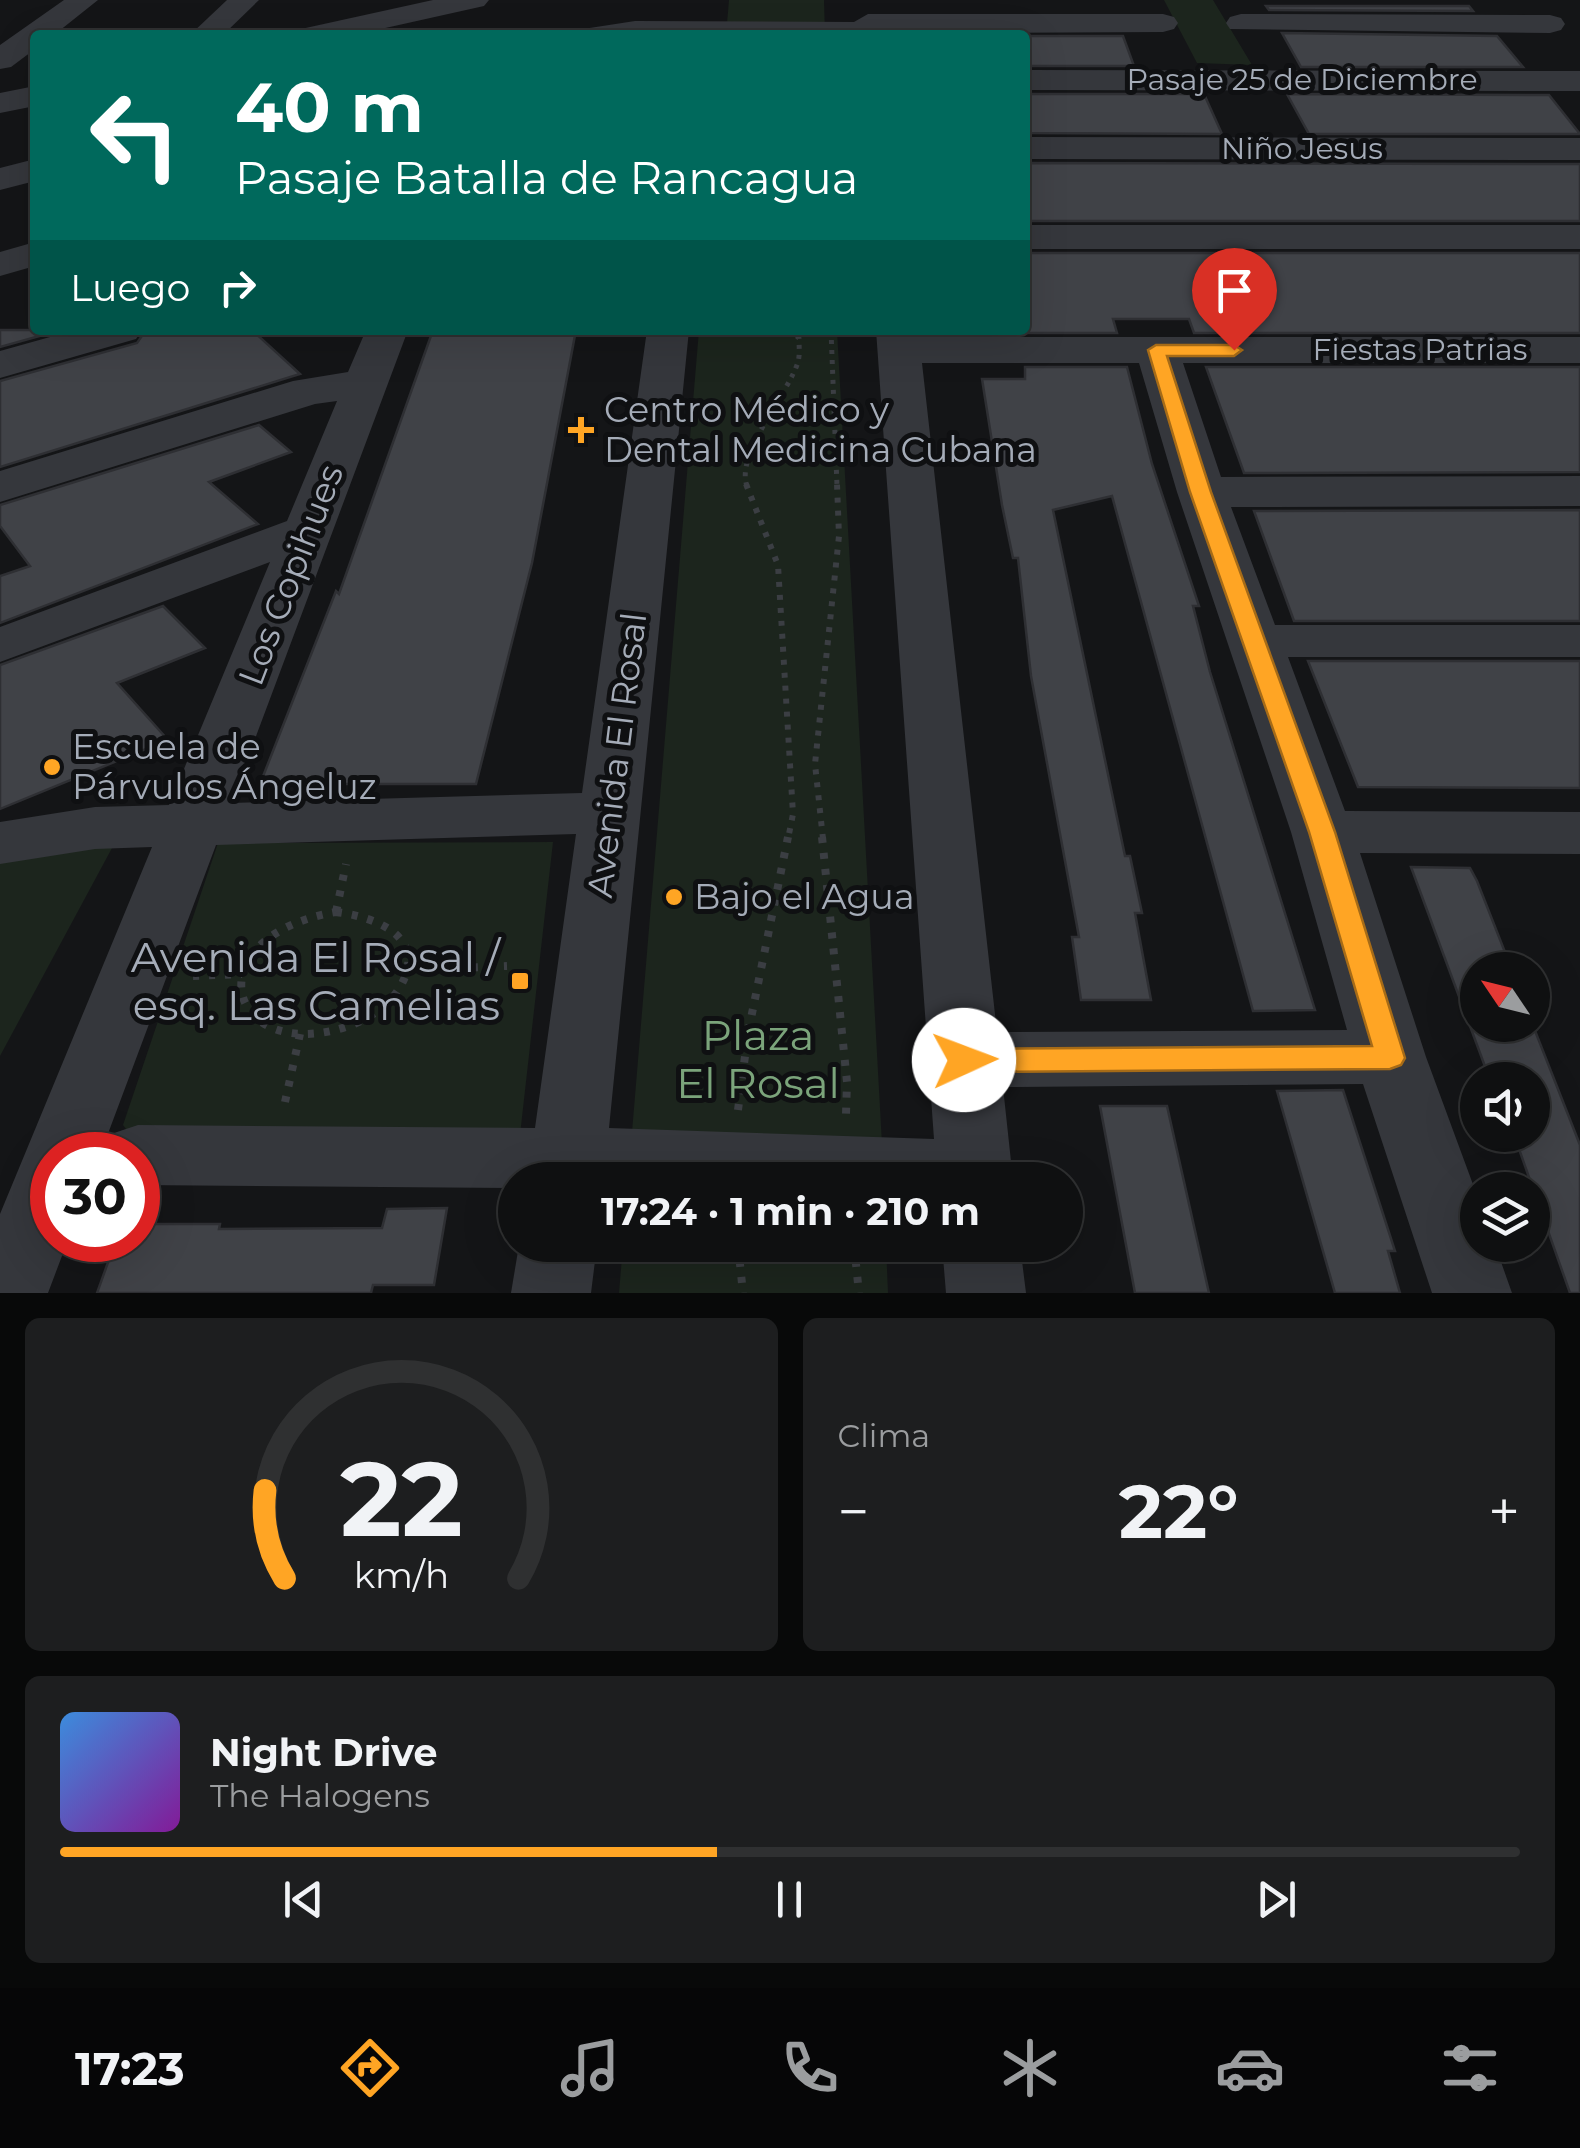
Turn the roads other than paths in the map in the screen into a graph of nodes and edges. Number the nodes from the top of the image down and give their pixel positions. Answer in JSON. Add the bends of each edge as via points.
{"nodes":[{"id":1,"x":84,"y":0,"type":"edge"},
{"id":2,"x":244,"y":0,"type":"edge"},
{"id":3,"x":474,"y":0,"type":"edge"},
{"id":4,"x":1526,"y":0,"type":"edge"},
{"id":5,"x":1157,"y":12,"type":"edge"},
{"id":6,"x":1234,"y":12,"type":"edge"},
{"id":7,"x":705,"y":22,"type":"edge"},
{"id":8,"x":868,"y":22,"type":"edge"},
{"id":9,"x":42,"y":30,"type":"edge"},
{"id":10,"x":210,"y":30,"type":"edge"},
{"id":11,"x":335,"y":30,"type":"edge"},
{"id":12,"x":624,"y":30,"type":"edge"},
{"id":13,"x":30,"y":39,"type":"edge"},
{"id":14,"x":0,"y":60,"type":"edge"},
{"id":15,"x":1030,"y":80,"type":"edge"},
{"id":16,"x":1240,"y":80,"type":"junction"},
{"id":17,"x":1580,"y":80,"type":"edge"},
{"id":18,"x":30,"y":97,"type":"edge"},
{"id":19,"x":0,"y":104,"type":"edge"},
{"id":20,"x":1270,"y":126,"type":"junction"},
{"id":21,"x":1030,"y":148,"type":"edge"},
{"id":22,"x":1580,"y":149,"type":"edge"},
{"id":23,"x":30,"y":171,"type":"edge"},
{"id":24,"x":0,"y":178,"type":"edge"},
{"id":25,"x":1580,"y":236,"type":"edge"},
{"id":26,"x":1030,"y":237,"type":"edge"},
{"id":27,"x":30,"y":255,"type":"edge"},
{"id":28,"x":0,"y":264,"type":"edge"},
{"id":29,"x":104,"y":335,"type":"edge"},
{"id":30,"x":385,"y":335,"type":"edge"},
{"id":31,"x":667,"y":335,"type":"edge"},
{"id":32,"x":898,"y":340,"type":"edge"},
{"id":33,"x":1156,"y":350,"type":"junction"},
{"id":34,"x":1580,"y":350,"type":"edge"},
{"id":35,"x":0,"y":366,"type":"edge"},
{"id":36,"x":367,"y":383,"type":"junction"},
{"id":37,"x":0,"y":488,"type":"edge"},
{"id":38,"x":1580,"y":491,"type":"edge"},
{"id":39,"x":1200,"y":492,"type":"junction"},
{"id":40,"x":309,"y":530,"type":"junction"},
{"id":41,"x":1256,"y":641,"type":"junction"},
{"id":42,"x":1580,"y":642,"type":"edge"},
{"id":43,"x":0,"y":646,"type":"edge"},
{"id":44,"x":610,"y":813,"type":"junction"},
{"id":45,"x":192,"y":825,"type":"junction"},
{"id":46,"x":1322,"y":832,"type":"junction"},
{"id":47,"x":1580,"y":833,"type":"edge"},
{"id":48,"x":0,"y":843,"type":"edge"},
{"id":49,"x":1390,"y":1058,"type":"junction"},
{"id":50,"x":964,"y":1060,"type":"junction"},
{"id":51,"x":71,"y":1132,"type":"edge"},
{"id":52,"x":160,"y":1156,"type":"edge"},
{"id":53,"x":569,"y":1162,"type":"edge"},
{"id":54,"x":973,"y":1162,"type":"edge"},
{"id":55,"x":498,"y":1167,"type":"edge"},
{"id":56,"x":30,"y":1186,"type":"edge"},
{"id":57,"x":0,"y":1197,"type":"edge"},
{"id":58,"x":30,"y":1236,"type":"edge"},
{"id":59,"x":556,"y":1262,"type":"edge"},
{"id":60,"x":983,"y":1262,"type":"edge"},
{"id":61,"x":8,"y":1293,"type":"edge"},
{"id":62,"x":551,"y":1293,"type":"edge"},
{"id":63,"x":986,"y":1293,"type":"edge"},
{"id":64,"x":1472,"y":1293,"type":"edge"}],
"edges":[{"from":1,"to":9,"type":"street"},
{"from":2,"to":10,"type":"street"},
{"from":3,"to":11,"type":"street"},
{"from":4,"to":6,"type":"street","via":[[1561,35]]},
{"from":5,"to":8,"type":"street"},
{"from":5,"to":16,"type":"street","via":[[1185,66]]},
{"from":6,"to":16,"type":"street","via":[[1268,66]]},
{"from":7,"to":8,"type":"street"},
{"from":7,"to":12,"type":"street"},
{"from":13,"to":14,"type":"street"},
{"from":15,"to":16,"type":"street","name":"Pasaje 25 de Diciembre"},
{"from":16,"to":17,"type":"street","name":"Pasaje 25 de Diciembre"},
{"from":16,"to":20,"type":"street"},
{"from":18,"to":19,"type":"street"},
{"from":20,"to":21,"type":"street","name":"Niño Jesus"},
{"from":20,"to":22,"type":"street","name":"Niño Jesus"},
{"from":23,"to":24,"type":"street"},
{"from":25,"to":26,"type":"street"},
{"from":27,"to":28,"type":"street"},
{"from":29,"to":35,"type":"street"},
{"from":30,"to":36,"type":"street","name":"Los Copihues"},
{"from":31,"to":44,"type":"street","name":"Avenida El Rosal"},
{"from":32,"to":33,"type":"street","name":"Fiestas Patrias"},
{"from":32,"to":50,"type":"street"},
{"from":33,"to":34,"type":"street","name":"Fiestas Patrias"},
{"from":33,"to":39,"type":"street"},
{"from":36,"to":37,"type":"street","via":[[309,391]]},
{"from":36,"to":40,"type":"street","name":"Los Copihues"},
{"from":38,"to":39,"type":"street"},
{"from":39,"to":41,"type":"street"},
{"from":40,"to":43,"type":"street"},
{"from":40,"to":45,"type":"street","name":"Los Copihues"},
{"from":41,"to":42,"type":"street"},
{"from":41,"to":46,"type":"street"},
{"from":44,"to":45,"type":"street"},
{"from":44,"to":53,"type":"street","name":"Avenida El Rosal"},
{"from":45,"to":48,"type":"street","via":[[95,828]]},
{"from":45,"to":51,"type":"street","name":"Los Copihues"},
{"from":46,"to":47,"type":"street"},
{"from":46,"to":49,"type":"street"},
{"from":49,"to":50,"type":"street"},
{"from":49,"to":64,"type":"street"},
{"from":50,"to":54,"type":"street"},
{"from":52,"to":55,"type":"street"},
{"from":56,"to":57,"type":"street"},
{"from":58,"to":61,"type":"street"},
{"from":59,"to":62,"type":"street"},
{"from":60,"to":63,"type":"street"}]}
